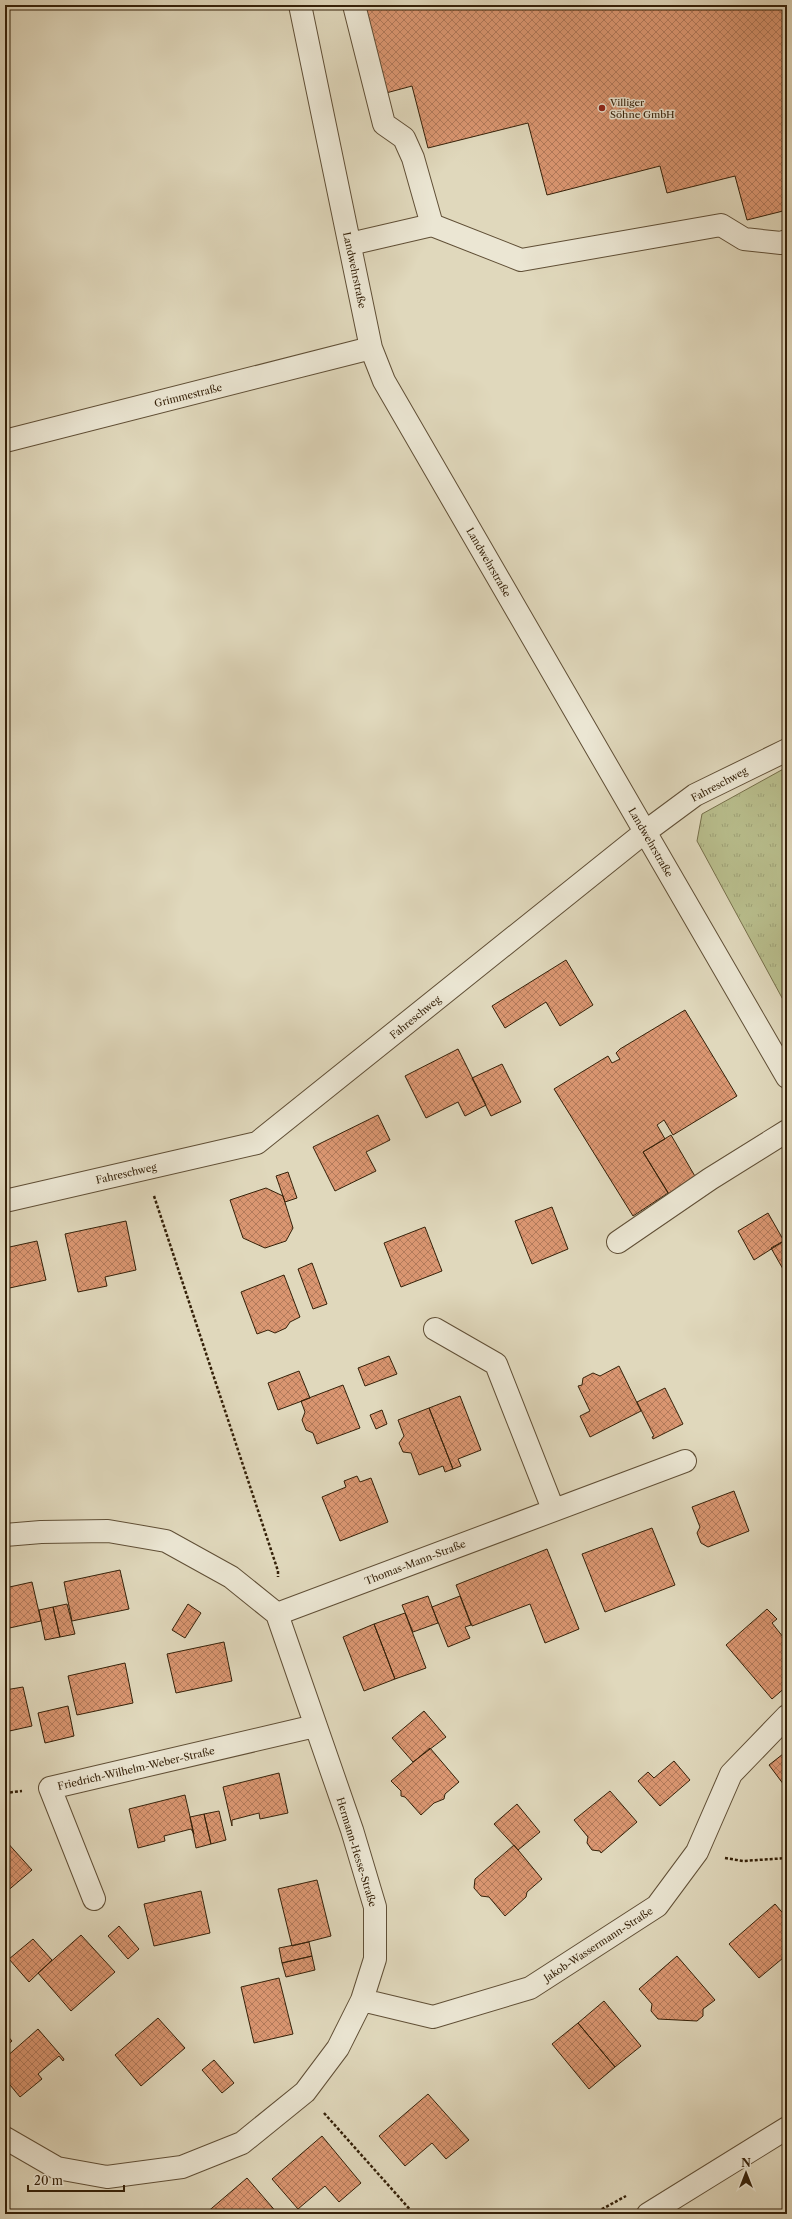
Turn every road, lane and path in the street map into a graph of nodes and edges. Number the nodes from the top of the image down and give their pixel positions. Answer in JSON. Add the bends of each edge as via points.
{"nodes":[{"id":1,"x":300,"y":5,"type":"edge"},
{"id":2,"x":354,"y":5,"type":"edge"},
{"id":3,"x":432,"y":225,"type":"junction"},
{"id":4,"x":787,"y":242,"type":"edge"},
{"id":5,"x":350,"y":244,"type":"junction"},
{"id":6,"x":371,"y":348,"type":"junction"},
{"id":7,"x":5,"y":442,"type":"edge"},
{"id":8,"x":787,"y":750,"type":"edge"},
{"id":9,"x":645,"y":832,"type":"junction"},
{"id":10,"x":787,"y":1076,"type":"edge"},
{"id":11,"x":787,"y":1131,"type":"edge"},
{"id":12,"x":145,"y":1169,"type":"junction"},
{"id":13,"x":5,"y":1201,"type":"edge"},
{"id":14,"x":618,"y":1242,"type":"dead end"},
{"id":15,"x":435,"y":1329,"type":"dead end"},
{"id":16,"x":685,"y":1461,"type":"dead end"},
{"id":17,"x":553,"y":1509,"type":"junction"},
{"id":18,"x":5,"y":1535,"type":"edge"},
{"id":19,"x":277,"y":1614,"type":"junction"},
{"id":20,"x":787,"y":1716,"type":"edge"},
{"id":21,"x":316,"y":1726,"type":"junction"},
{"id":22,"x":697,"y":1852,"type":"junction"},
{"id":23,"x":787,"y":1858,"type":"edge"},
{"id":24,"x":94,"y":1900,"type":"dead end"},
{"id":25,"x":362,"y":2000,"type":"junction"},
{"id":26,"x":305,"y":2092,"type":"junction"},
{"id":27,"x":787,"y":2128,"type":"edge"},
{"id":28,"x":5,"y":2138,"type":"edge"},
{"id":29,"x":414,"y":2214,"type":"edge"},
{"id":30,"x":648,"y":2214,"type":"edge"}],
"edges":[{"from":1,"to":5,"type":"street","name":"Landwehrstraße"},
{"from":2,"to":3,"type":"street","via":[[384,124],[404,138],[413,158]]},
{"from":3,"to":4,"type":"street","via":[[521,260],[721,225],[744,239]]},
{"from":3,"to":5,"type":"street"},
{"from":5,"to":6,"type":"street","name":"Landwehrstraße"},
{"from":6,"to":7,"type":"street","name":"Grimmestraße"},
{"from":6,"to":9,"type":"street","name":"Landwehrstraße","via":[[384,381]]},
{"from":8,"to":9,"type":"street","name":"Fahreschweg","via":[[695,795]]},
{"from":9,"to":10,"type":"street","name":"Landwehrstraße"},
{"from":9,"to":12,"type":"street","name":"Fahreschweg","via":[[257,1143]]},
{"from":11,"to":14,"type":"street","via":[[710,1179]]},
{"from":12,"to":13,"type":"street","name":"Fahreschweg"},
{"from":12,"to":19,"type":"path","via":[[278,1571]]},
{"from":15,"to":17,"type":"street","via":[[496,1364]]},
{"from":16,"to":17,"type":"street","name":"Thomas-Mann-Straße"},
{"from":17,"to":19,"type":"street","name":"Thomas-Mann-Straße"},
{"from":18,"to":19,"type":"street","via":[[108,1531],[166,1541],[231,1577]]},
{"from":19,"to":21,"type":"street","name":"Hermann-Hesse-Straße"},
{"from":20,"to":22,"type":"street","name":"Jakob-Wassermann-Straße","via":[[731,1774]]},
{"from":21,"to":24,"type":"street","name":"Friedrich-Wilhelm-Weber-Straße","via":[[50,1788]]},
{"from":21,"to":25,"type":"street","name":"Hermann-Hesse-Straße","via":[[375,1907],[375,1959]]},
{"from":22,"to":23,"type":"path","via":[[743,1862]]},
{"from":22,"to":25,"type":"street","name":"Jakob-Wassermann-Straße","via":[[656,1906],[530,1988],[433,2017]]},
{"from":25,"to":26,"type":"street","name":"Hermann-Hesse-Straße","via":[[338,2048]]},
{"from":26,"to":28,"type":"street","name":"Hermann-Hesse-Straße","via":[[242,2143],[182,2167],[106,2177],[57,2168]]},
{"from":26,"to":29,"type":"path"},
{"from":27,"to":30,"type":"street"}]}
